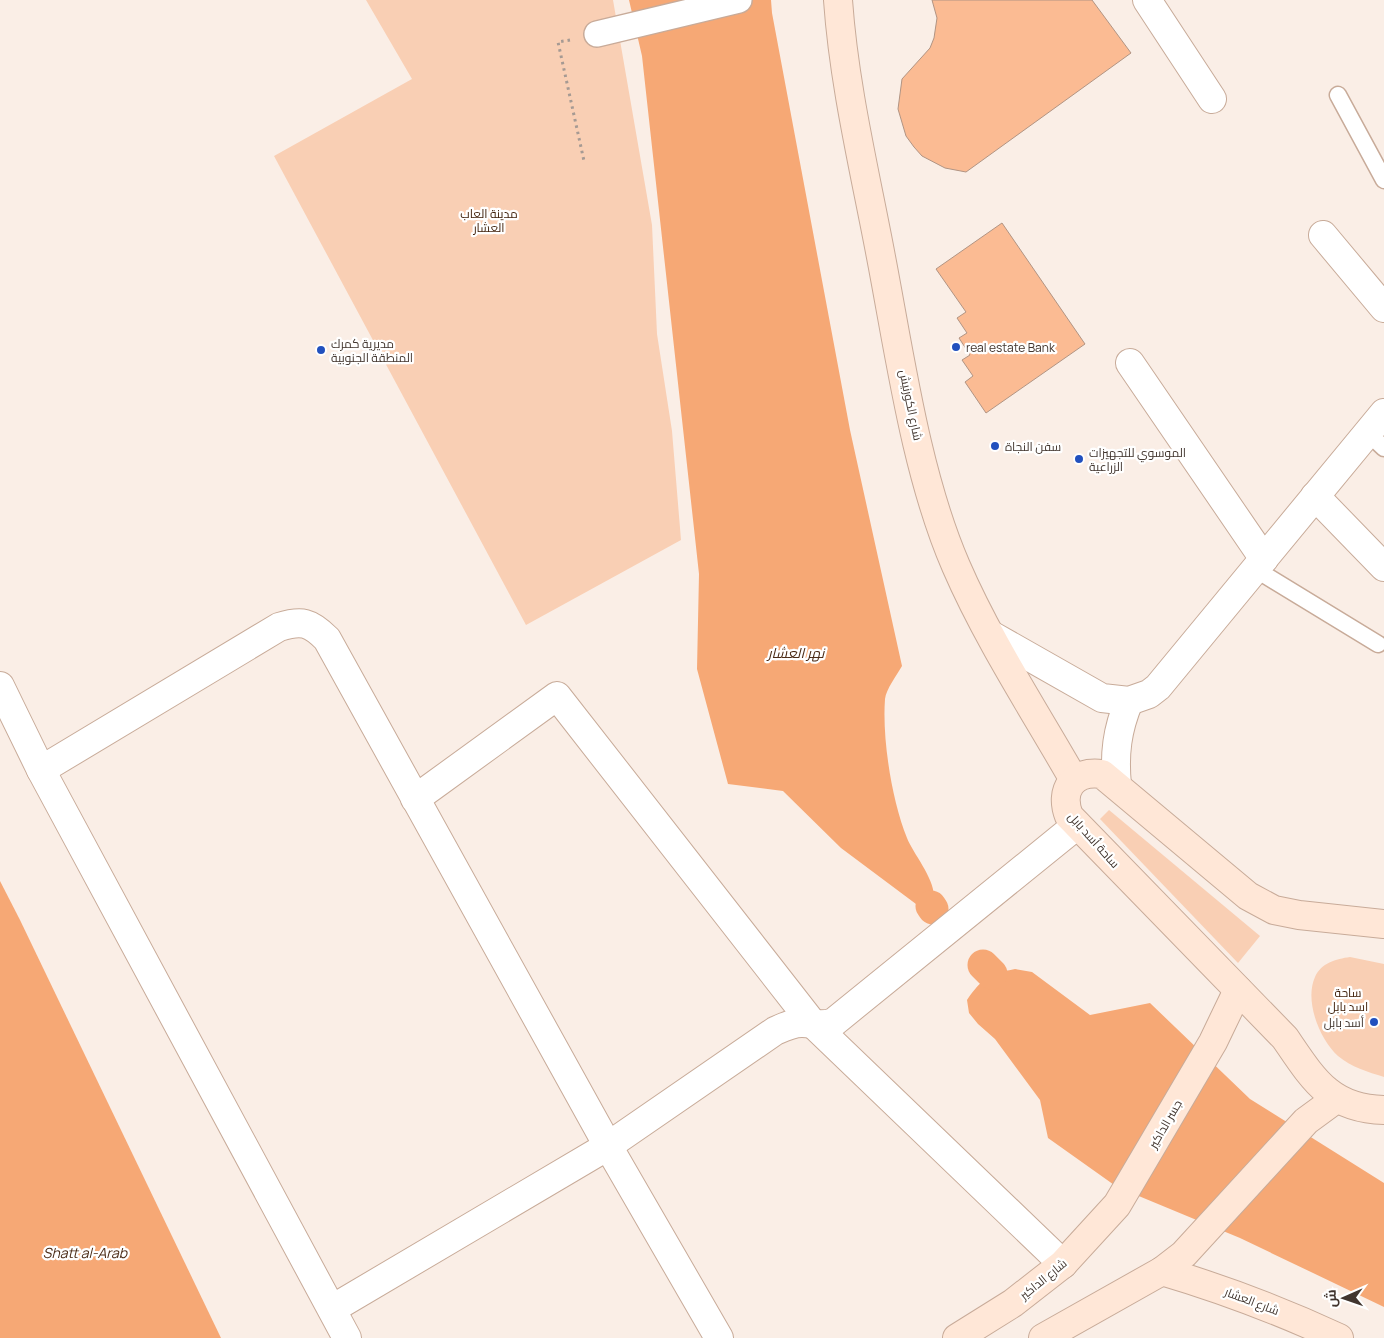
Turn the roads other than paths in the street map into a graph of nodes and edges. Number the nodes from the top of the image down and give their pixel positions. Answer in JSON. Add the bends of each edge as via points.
{"nodes":[{"id":1,"x":740,"y":0,"type":"edge"},
{"id":2,"x":838,"y":0,"type":"edge"},
{"id":3,"x":1147,"y":0,"type":"edge"},
{"id":4,"x":597,"y":34,"type":"road end"},
{"id":5,"x":1338,"y":95,"type":"dead end"},
{"id":6,"x":1212,"y":99,"type":"dead end"},
{"id":7,"x":1384,"y":180,"type":"edge"},
{"id":8,"x":1323,"y":235,"type":"dead end"},
{"id":9,"x":1384,"y":308,"type":"edge"},
{"id":10,"x":1130,"y":363,"type":"dead end"},
{"id":11,"x":1378,"y":431,"type":"edge"},
{"id":12,"x":1315,"y":496,"type":"junction"},
{"id":13,"x":1260,"y":564,"type":"junction"},
{"id":14,"x":1384,"y":567,"type":"edge"},
{"id":15,"x":992,"y":635,"type":"junction"},
{"id":16,"x":1378,"y":644,"type":"dead end"},
{"id":17,"x":0,"y":686,"type":"edge"},
{"id":18,"x":1129,"y":701,"type":"junction"},
{"id":19,"x":41,"y":770,"type":"junction"},
{"id":20,"x":1074,"y":780,"type":"junction"},
{"id":21,"x":1117,"y":785,"type":"junction"},
{"id":22,"x":415,"y":799,"type":"junction"},
{"id":23,"x":1077,"y":825,"type":"junction"},
{"id":24,"x":1384,"y":924,"type":"edge"},
{"id":25,"x":1238,"y":990,"type":"junction"},
{"id":26,"x":813,"y":1024,"type":"junction"},
{"id":27,"x":1336,"y":1099,"type":"junction"},
{"id":28,"x":1384,"y":1110,"type":"edge"},
{"id":29,"x":608,"y":1146,"type":"junction"},
{"id":30,"x":1117,"y":1205,"type":"joint"},
{"id":31,"x":1063,"y":1264,"type":"junction"},
{"id":32,"x":1162,"y":1271,"type":"junction"},
{"id":33,"x":332,"y":1309,"type":"junction"},
{"id":34,"x":347,"y":1338,"type":"edge"},
{"id":35,"x":719,"y":1338,"type":"edge"},
{"id":36,"x":957,"y":1338,"type":"edge"},
{"id":37,"x":1043,"y":1338,"type":"edge"},
{"id":38,"x":1339,"y":1338,"type":"edge"}],
"edges":[{"from":1,"to":4,"type":"street"},
{"from":2,"to":15,"type":"main road","name":"شارع الكورنيش","via":[[851,97],[907,391],[929,487],[956,566]]},
{"from":3,"to":6,"type":"street"},
{"from":5,"to":7,"type":"lane"},
{"from":8,"to":9,"type":"street"},
{"from":10,"to":13,"type":"street"},
{"from":11,"to":12,"type":"street"},
{"from":12,"to":13,"type":"street"},
{"from":12,"to":14,"type":"street"},
{"from":13,"to":16,"type":"lane"},
{"from":13,"to":18,"type":"street","via":[[1158,687]]},
{"from":15,"to":18,"type":"street","via":[[1102,698]]},
{"from":15,"to":20,"type":"main road","name":"شارع الكورنيش"},
{"from":17,"to":19,"type":"street"},
{"from":18,"to":21,"type":"street","via":[[1120,721],[1116,742]]},
{"from":19,"to":22,"type":"street","via":[[279,627],[296,622],[315,627],[327,639]]},
{"from":19,"to":33,"type":"street"},
{"from":20,"to":21,"type":"main road","via":[[1092,772],[1102,774]]},
{"from":20,"to":23,"type":"main road","name":"ساحة أسد بابل","via":[[1068,788],[1065,806]]},
{"from":21,"to":24,"type":"main road","via":[[1248,896],[1274,910]]},
{"from":22,"to":26,"type":"street","via":[[557,696]]},
{"from":22,"to":29,"type":"street"},
{"from":23,"to":25,"type":"main road","name":"ساحة أسد بابل"},
{"from":23,"to":26,"type":"street","via":[[834,1022],[820,1026]]},
{"from":25,"to":27,"type":"main road","name":"ساحة أسد بابل","via":[[1285,1038],[1312,1077]]},
{"from":25,"to":30,"type":"main road","name":"جسر الداكير","via":[[1213,1042]]},
{"from":26,"to":29,"type":"street","via":[[788,1025],[775,1032]]},
{"from":26,"to":31,"type":"street"},
{"from":27,"to":28,"type":"main road","name":"ساحة أسد بابل","via":[[1362,1110]]},
{"from":27,"to":32,"type":"main road","via":[[1306,1122],[1184,1254]]},
{"from":29,"to":33,"type":"street"},
{"from":29,"to":35,"type":"street"},
{"from":30,"to":31,"type":"main road","name":"شارع الداكير"},
{"from":31,"to":36,"type":"main road","name":"شارع الداكير","via":[[1013,1303]]},
{"from":32,"to":37,"type":"main road"},
{"from":32,"to":38,"type":"main road","name":"شارع العشار","via":[[1276,1309]]},
{"from":33,"to":34,"type":"street"}]}
